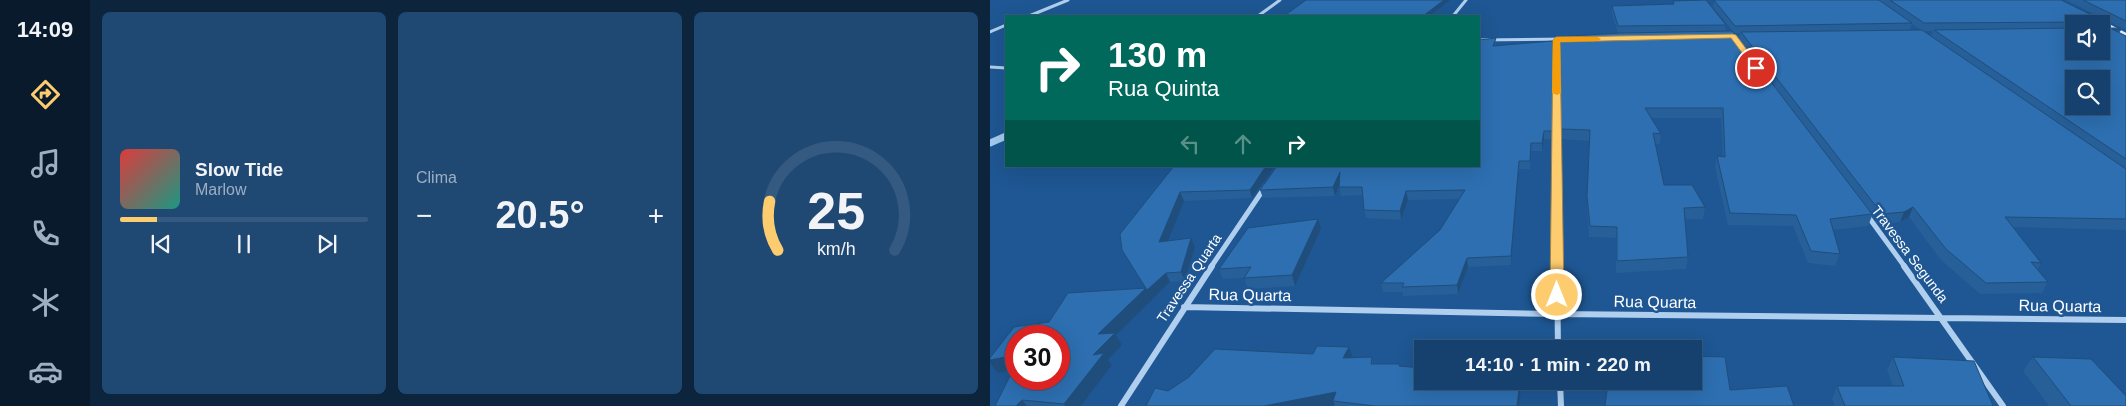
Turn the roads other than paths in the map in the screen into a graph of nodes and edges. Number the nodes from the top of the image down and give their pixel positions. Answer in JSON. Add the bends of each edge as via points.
{"nodes":[{"id":1,"x":1068,"y":0,"type":"edge"},
{"id":2,"x":1280,"y":0,"type":"edge"},
{"id":3,"x":1466,"y":0,"type":"edge"},
{"id":4,"x":1031,"y":15,"type":"edge"},
{"id":5,"x":1259,"y":15,"type":"edge"},
{"id":6,"x":1454,"y":15,"type":"edge"},
{"id":7,"x":1005,"y":26,"type":"edge"},
{"id":8,"x":2110,"y":28,"type":"edge"},
{"id":9,"x":990,"y":32,"type":"edge"},
{"id":10,"x":2110,"y":32,"type":"edge"},
{"id":11,"x":2118,"y":32,"type":"junction"},
{"id":12,"x":2126,"y":36,"type":"edge"},
{"id":13,"x":1576,"y":39,"type":"edge"},
{"id":14,"x":1480,"y":40,"type":"edge"},
{"id":15,"x":1556,"y":40,"type":"junction"},
{"id":16,"x":990,"y":67,"type":"edge"},
{"id":17,"x":1005,"y":68,"type":"edge"},
{"id":18,"x":1269,"y":182,"type":"edge"},
{"id":19,"x":1862,"y":209,"type":"edge"},
{"id":20,"x":1184,"y":307,"type":"junction"},
{"id":21,"x":1557,"y":314,"type":"junction"},
{"id":22,"x":1943,"y":318,"type":"junction"},
{"id":23,"x":2126,"y":320,"type":"edge"},
{"id":24,"x":1558,"y":340,"type":"edge"},
{"id":25,"x":1560,"y":390,"type":"edge"},
{"id":26,"x":1121,"y":406,"type":"edge"},
{"id":27,"x":1560,"y":406,"type":"edge"},
{"id":28,"x":2003,"y":406,"type":"edge"}],
"edges":[{"from":1,"to":4,"type":"street"},
{"from":2,"to":5,"type":"street"},
{"from":3,"to":6,"type":"street"},
{"from":7,"to":9,"type":"street"},
{"from":8,"to":11,"type":"street"},
{"from":10,"to":11,"type":"street"},
{"from":11,"to":12,"type":"street"},
{"from":13,"to":15,"type":"street"},
{"from":14,"to":15,"type":"street"},
{"from":15,"to":21,"type":"street"},
{"from":16,"to":17,"type":"street"},
{"from":18,"to":20,"type":"street","name":"Travessa Quarta"},
{"from":19,"to":22,"type":"street","name":"Travessa Segunda"},
{"from":20,"to":21,"type":"street","name":"Rua Quarta"},
{"from":20,"to":26,"type":"street","name":"Travessa Quarta"},
{"from":21,"to":22,"type":"street","name":"Rua Quarta"},
{"from":21,"to":24,"type":"street"},
{"from":22,"to":23,"type":"street","name":"Rua Quarta"},
{"from":22,"to":28,"type":"street","name":"Travessa Segunda"},
{"from":25,"to":27,"type":"street"}]}
